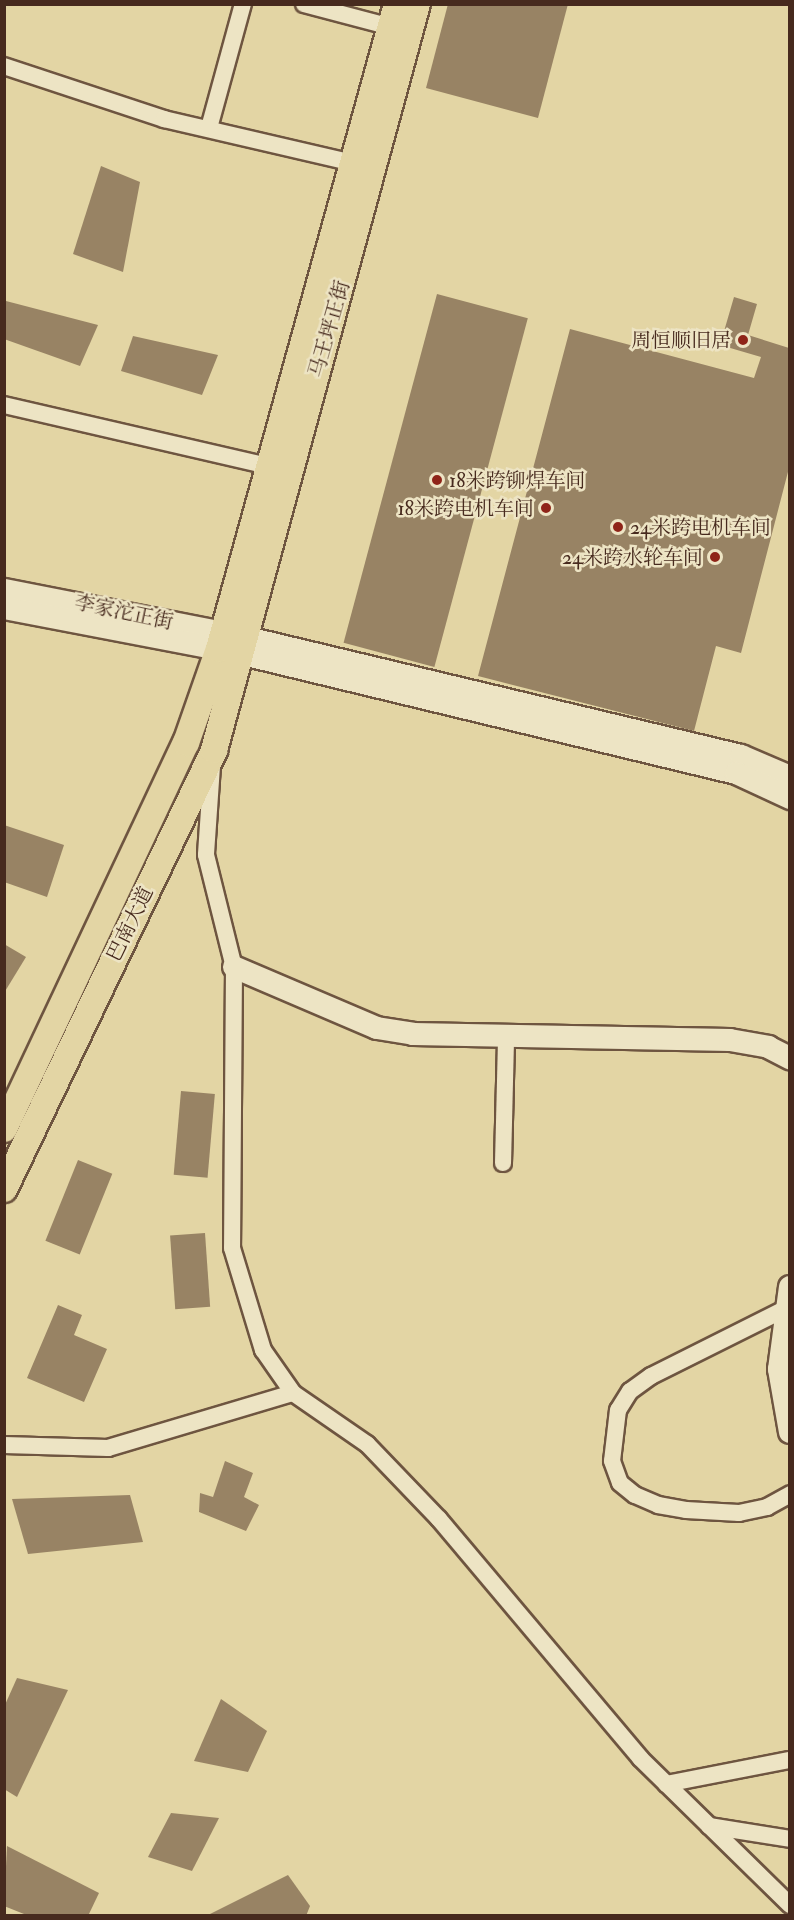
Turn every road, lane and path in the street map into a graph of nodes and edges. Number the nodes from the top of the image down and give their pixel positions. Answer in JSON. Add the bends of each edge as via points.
{"nodes":[{"id":1,"x":243,"y":4,"type":"edge"},
{"id":2,"x":304,"y":4,"type":"edge"},
{"id":3,"x":417,"y":4,"type":"edge"},
{"id":4,"x":394,"y":16,"type":"edge"},
{"id":5,"x":4,"y":66,"type":"edge"},
{"id":6,"x":209,"y":128,"type":"junction"},
{"id":7,"x":365,"y":166,"type":"junction"},
{"id":8,"x":4,"y":405,"type":"edge"},
{"id":9,"x":269,"y":466,"type":"junction"},
{"id":10,"x":4,"y":590,"type":"edge"},
{"id":11,"x":4,"y":608,"type":"edge"},
{"id":12,"x":231,"y":643,"type":"junction"},
{"id":13,"x":214,"y":750,"type":"junction"},
{"id":14,"x":789,"y":777,"type":"edge"},
{"id":15,"x":789,"y":798,"type":"edge"},
{"id":16,"x":234,"y":967,"type":"junction"},
{"id":17,"x":506,"y":1037,"type":"junction"},
{"id":18,"x":789,"y":1058,"type":"edge"},
{"id":19,"x":4,"y":1129,"type":"edge"},
{"id":20,"x":503,"y":1163,"type":"dead end"},
{"id":21,"x":4,"y":1189,"type":"edge"},
{"id":22,"x":789,"y":1287,"type":"edge"},
{"id":23,"x":785,"y":1309,"type":"junction"},
{"id":24,"x":293,"y":1393,"type":"junction"},
{"id":25,"x":789,"y":1432,"type":"edge"},
{"id":26,"x":4,"y":1445,"type":"edge"},
{"id":27,"x":789,"y":1494,"type":"edge"},
{"id":28,"x":789,"y":1760,"type":"edge"},
{"id":29,"x":666,"y":1784,"type":"junction"},
{"id":30,"x":709,"y":1826,"type":"junction"},
{"id":31,"x":789,"y":1839,"type":"edge"},
{"id":32,"x":789,"y":1905,"type":"edge"}],
"edges":[{"from":1,"to":6,"type":"street"},
{"from":2,"to":4,"type":"street"},
{"from":3,"to":7,"type":"main road","name":"马王坪正街"},
{"from":4,"to":7,"type":"main road","name":"马王坪正街"},
{"from":5,"to":6,"type":"street","via":[[164,119]]},
{"from":6,"to":7,"type":"street"},
{"from":7,"to":9,"type":"main road","name":"马王坪正街"},
{"from":7,"to":12,"type":"main road","name":"马王坪正街"},
{"from":8,"to":9,"type":"street"},
{"from":9,"to":12,"type":"main road","name":"马王坪正街"},
{"from":10,"to":12,"type":"main road","name":"李家沱正街"},
{"from":11,"to":12,"type":"main road","name":"李家沱正街"},
{"from":12,"to":13,"type":"main road","name":"巴南大道"},
{"from":12,"to":14,"type":"main road","via":[[741,756]]},
{"from":12,"to":15,"type":"main road","via":[[736,773]]},
{"from":12,"to":19,"type":"main road","name":"巴南大道"},
{"from":13,"to":16,"type":"street","via":[[206,855]]},
{"from":13,"to":21,"type":"main road","name":"巴南大道"},
{"from":16,"to":17,"type":"main road","via":[[377,1028],[413,1034]]},
{"from":16,"to":24,"type":"street","via":[[232,1248],[263,1350]]},
{"from":17,"to":18,"type":"main road","via":[[730,1040],[768,1047]]},
{"from":17,"to":20,"type":"street"},
{"from":22,"to":23,"type":"main road"},
{"from":23,"to":25,"type":"main road","via":[[779,1369]]},
{"from":23,"to":27,"type":"street","via":[[651,1376],[630,1391],[618,1410],[612,1461],[620,1483],[635,1495],[676,1509],[739,1513],[767,1507]]},
{"from":24,"to":26,"type":"street","via":[[108,1448]]},
{"from":24,"to":29,"type":"street","via":[[367,1444],[431,1511]]},
{"from":28,"to":29,"type":"street"},
{"from":29,"to":30,"type":"street"},
{"from":30,"to":31,"type":"street"},
{"from":30,"to":32,"type":"street"}]}
